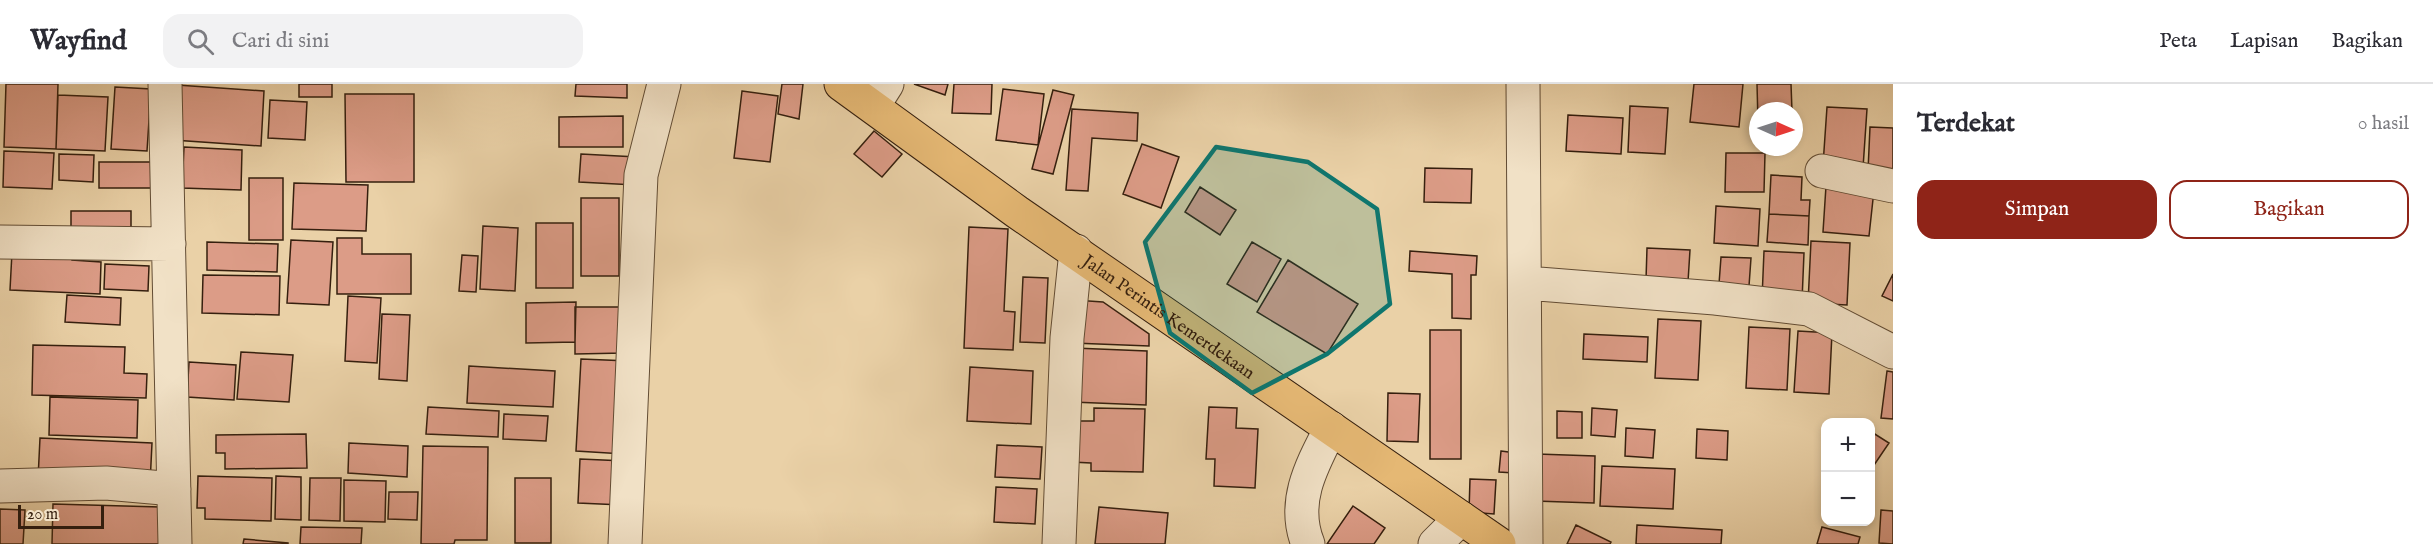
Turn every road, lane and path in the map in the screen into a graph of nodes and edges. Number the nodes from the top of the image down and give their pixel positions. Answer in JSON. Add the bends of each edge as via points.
{"nodes":[{"id":1,"x":165,"y":84,"type":"edge"},
{"id":2,"x":664,"y":84,"type":"edge"},
{"id":3,"x":841,"y":84,"type":"edge"},
{"id":4,"x":1523,"y":84,"type":"edge"},
{"id":5,"x":880,"y":95,"type":"edge"},
{"id":6,"x":1822,"y":171,"type":"dead end"},
{"id":7,"x":1893,"y":186,"type":"edge"},
{"id":8,"x":0,"y":242,"type":"edge"},
{"id":9,"x":169,"y":244,"type":"junction"},
{"id":10,"x":1076,"y":251,"type":"junction"},
{"id":11,"x":1526,"y":283,"type":"junction"},
{"id":12,"x":1893,"y":352,"type":"edge"},
{"id":13,"x":1331,"y":428,"type":"junction"},
{"id":14,"x":0,"y":486,"type":"edge"},
{"id":15,"x":174,"y":489,"type":"junction"},
{"id":16,"x":1461,"y":518,"type":"junction"},
{"id":17,"x":175,"y":544,"type":"edge"},
{"id":18,"x":625,"y":544,"type":"edge"},
{"id":19,"x":1059,"y":544,"type":"edge"},
{"id":20,"x":1308,"y":544,"type":"edge"},
{"id":21,"x":1435,"y":544,"type":"edge"},
{"id":22,"x":1499,"y":544,"type":"edge"},
{"id":23,"x":1526,"y":544,"type":"edge"}],
"edges":[{"from":1,"to":9,"type":"street"},
{"from":2,"to":18,"type":"street","via":[[641,176]]},
{"from":3,"to":5,"type":"main road","name":"Jalan Perintis Kemerdekaan"},
{"from":4,"to":11,"type":"street"},
{"from":5,"to":10,"type":"main road","name":"Jalan Perintis Kemerdekaan"},
{"from":6,"to":7,"type":"street"},
{"from":8,"to":9,"type":"street"},
{"from":9,"to":15,"type":"street"},
{"from":10,"to":13,"type":"main road","name":"Jalan Perintis Kemerdekaan"},
{"from":10,"to":19,"type":"street","via":[[1066,338]]},
{"from":11,"to":12,"type":"street","via":[[1809,309]]},
{"from":11,"to":23,"type":"street"},
{"from":13,"to":16,"type":"main road","name":"Jalan Perintis Kemerdekaan"},
{"from":13,"to":20,"type":"street","via":[[1306,478],[1301,509]]},
{"from":14,"to":15,"type":"street","via":[[106,483]]},
{"from":15,"to":17,"type":"street"},
{"from":16,"to":21,"type":"street"},
{"from":16,"to":22,"type":"main road","name":"Jalan Perintis Kemerdekaan"}]}
